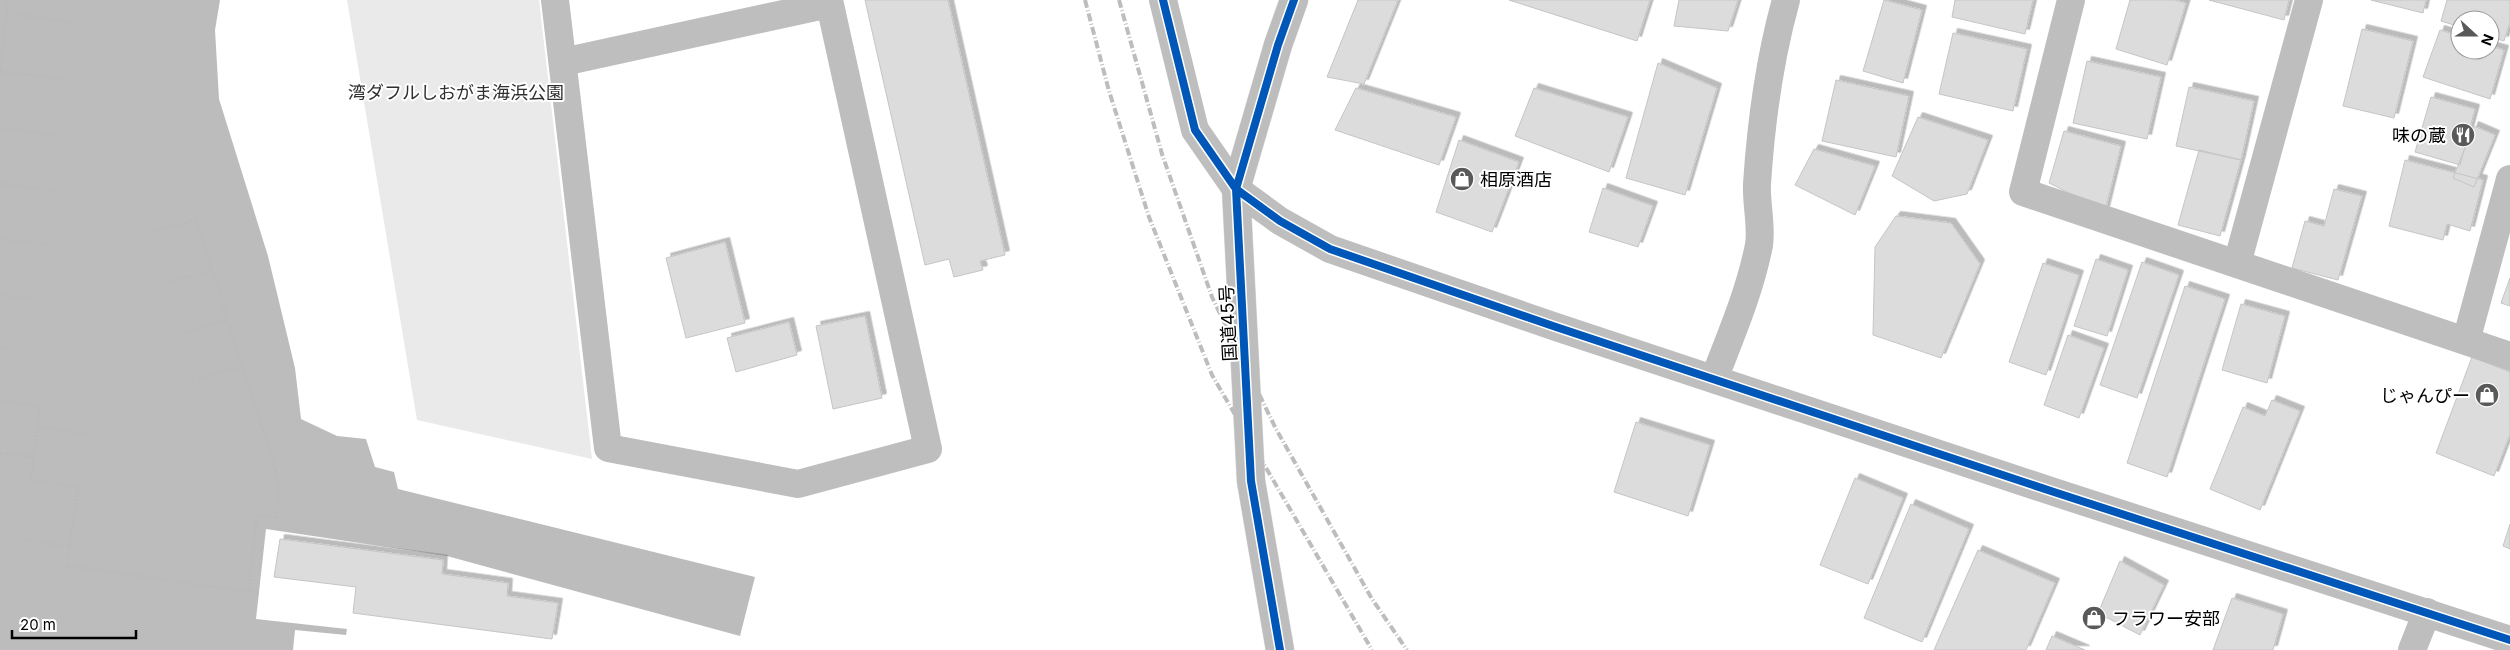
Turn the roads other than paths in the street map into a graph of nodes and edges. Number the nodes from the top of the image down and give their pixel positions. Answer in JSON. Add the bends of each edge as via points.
{"nodes":[{"id":1,"x":555,"y":0,"type":"edge"},
{"id":2,"x":1163,"y":0,"type":"edge"},
{"id":3,"x":1294,"y":0,"type":"edge"},
{"id":4,"x":1786,"y":0,"type":"edge"},
{"id":5,"x":2071,"y":0,"type":"edge"},
{"id":6,"x":2309,"y":0,"type":"edge"},
{"id":7,"x":829,"y":2,"type":"edge"},
{"id":8,"x":563,"y":62,"type":"junction"},
{"id":9,"x":2510,"y":178,"type":"edge"},
{"id":10,"x":1236,"y":189,"type":"junction"},
{"id":11,"x":2236,"y":264,"type":"junction"},
{"id":12,"x":2466,"y":341,"type":"junction"},
{"id":13,"x":2510,"y":356,"type":"edge"},
{"id":14,"x":1714,"y":379,"type":"junction"},
{"id":15,"x":2427,"y":612,"type":"junction"},
{"id":16,"x":2510,"y":640,"type":"edge"},
{"id":17,"x":1280,"y":650,"type":"edge"},
{"id":18,"x":2412,"y":650,"type":"edge"}],
"edges":[{"from":1,"to":8,"type":"street"},
{"from":2,"to":10,"type":"street","via":[[1195,130]]},
{"from":3,"to":10,"type":"highway","name":"国道45号"},
{"from":4,"to":14,"type":"street","via":[[1775,39],[1762,119],[1757,188],[1759,243],[1746,293]]},
{"from":5,"to":11,"type":"street","via":[[2023,192]]},
{"from":6,"to":11,"type":"street"},
{"from":7,"to":8,"type":"street"},
{"from":7,"to":8,"type":"street","via":[[928,448],[798,484],[608,448]]},
{"from":9,"to":12,"type":"street"},
{"from":10,"to":14,"type":"street","via":[[1280,221],[1330,249]]},
{"from":10,"to":17,"type":"highway","name":"国道45号","via":[[1251,481]]},
{"from":11,"to":12,"type":"street"},
{"from":12,"to":13,"type":"street"},
{"from":14,"to":15,"type":"street"},
{"from":15,"to":16,"type":"street"},
{"from":15,"to":18,"type":"street"}]}
